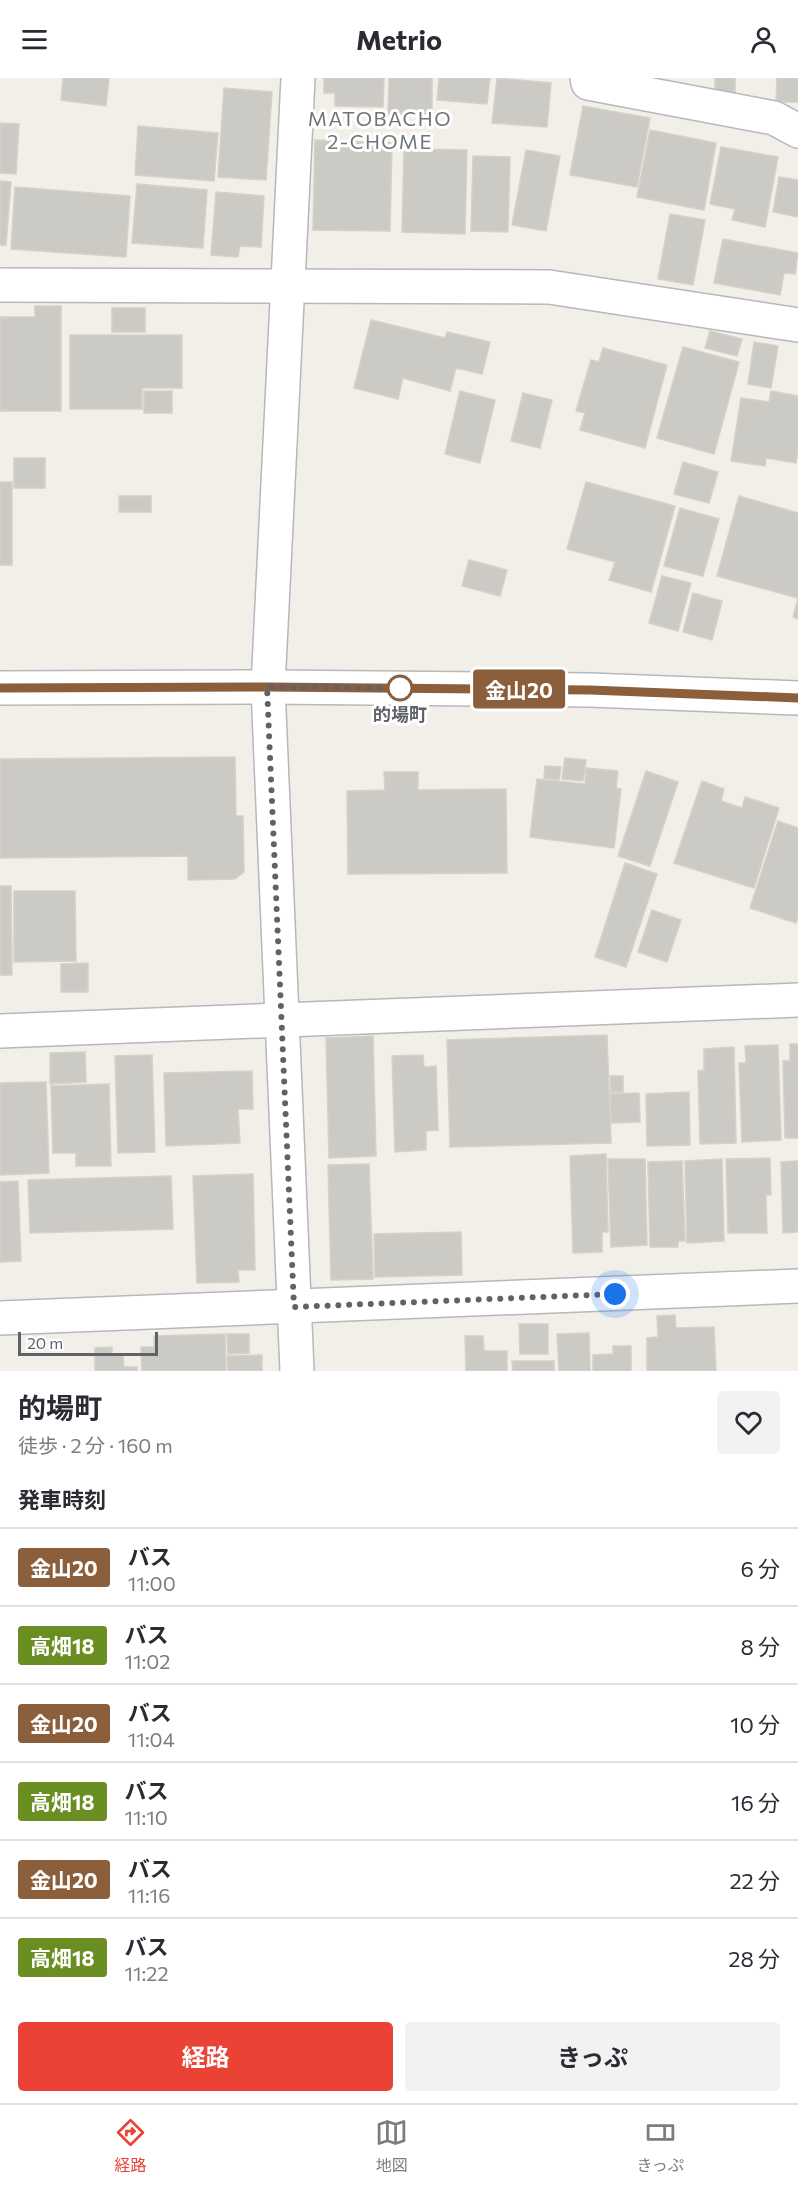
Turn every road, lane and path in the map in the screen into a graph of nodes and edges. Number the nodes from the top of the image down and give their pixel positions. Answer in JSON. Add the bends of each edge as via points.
{"nodes":[{"id":1,"x":298,"y":78,"type":"edge"},
{"id":2,"x":586,"y":78,"type":"edge"},
{"id":3,"x":798,"y":131,"type":"edge"},
{"id":4,"x":0,"y":285,"type":"edge"},
{"id":5,"x":287,"y":286,"type":"junction"},
{"id":6,"x":798,"y":325,"type":"edge"},
{"id":7,"x":267,"y":687,"type":"junction"},
{"id":8,"x":0,"y":688,"type":"edge"},
{"id":9,"x":798,"y":698,"type":"edge"},
{"id":10,"x":798,"y":1000,"type":"edge"},
{"id":11,"x":282,"y":1021,"type":"junction"},
{"id":12,"x":0,"y":1031,"type":"edge"},
{"id":13,"x":798,"y":1286,"type":"edge"},
{"id":14,"x":294,"y":1307,"type":"junction"},
{"id":15,"x":0,"y":1318,"type":"edge"},
{"id":16,"x":297,"y":1371,"type":"edge"}],
"edges":[{"from":1,"to":5,"type":"street"},
{"from":2,"to":3,"type":"street","via":[[588,83],[774,118]]},
{"from":4,"to":5,"type":"street"},
{"from":5,"to":6,"type":"street","via":[[549,287]]},
{"from":5,"to":7,"type":"street"},
{"from":7,"to":8,"type":"street"},
{"from":7,"to":9,"type":"street","via":[[590,690]]},
{"from":7,"to":11,"type":"street"},
{"from":10,"to":11,"type":"street"},
{"from":11,"to":12,"type":"street"},
{"from":11,"to":14,"type":"street"},
{"from":13,"to":14,"type":"street"},
{"from":14,"to":15,"type":"street"},
{"from":14,"to":16,"type":"street"}]}
